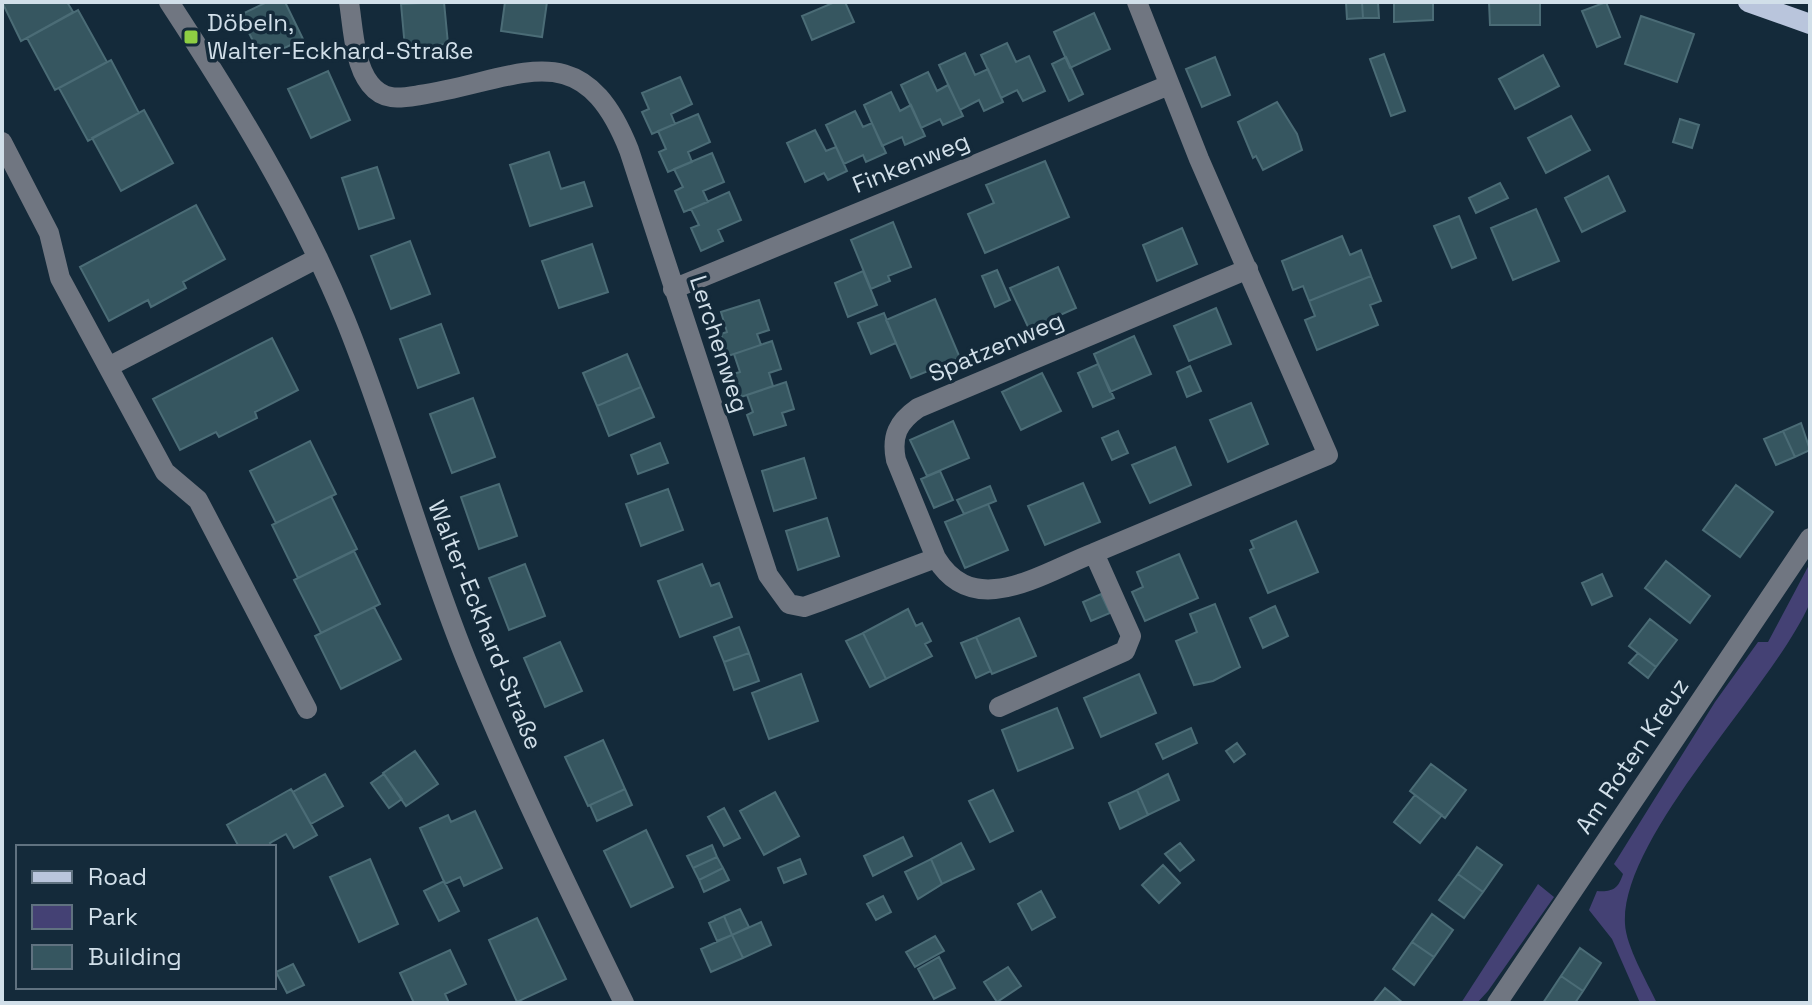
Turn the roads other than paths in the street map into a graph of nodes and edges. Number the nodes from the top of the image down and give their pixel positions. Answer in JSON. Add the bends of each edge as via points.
{"nodes":[{"id":1,"x":169,"y":2,"type":"edge"},
{"id":2,"x":349,"y":2,"type":"edge"},
{"id":3,"x":1137,"y":2,"type":"edge"},
{"id":4,"x":1748,"y":2,"type":"edge"},
{"id":5,"x":1810,"y":24,"type":"edge"},
{"id":6,"x":1169,"y":85,"type":"junction"},
{"id":7,"x":2,"y":142,"type":"edge"},
{"id":8,"x":318,"y":258,"type":"junction"},
{"id":9,"x":1248,"y":269,"type":"junction"},
{"id":10,"x":673,"y":289,"type":"junction"},
{"id":11,"x":110,"y":366,"type":"junction"},
{"id":12,"x":1810,"y":538,"type":"edge"},
{"id":13,"x":1094,"y":553,"type":"junction"},
{"id":14,"x":936,"y":558,"type":"junction"},
{"id":15,"x":999,"y":707,"type":"dead end"},
{"id":16,"x":307,"y":709,"type":"dead end"},
{"id":17,"x":624,"y":1003,"type":"edge"},
{"id":18,"x":1497,"y":1003,"type":"edge"}],
"edges":[{"from":1,"to":8,"type":"street","name":"Walter-Eckhard-Straße","via":[[257,143]]},
{"from":2,"to":10,"type":"street","name":"Lerchenweg","via":[[360,62],[368,83],[381,95],[394,99],[456,90],[543,70],[592,87],[621,130]]},
{"from":3,"to":6,"type":"street"},
{"from":4,"to":5,"type":"main road"},
{"from":6,"to":9,"type":"street"},
{"from":6,"to":10,"type":"street","name":"Finkenweg"},
{"from":7,"to":11,"type":"street","via":[[49,233],[60,278]]},
{"from":8,"to":11,"type":"street"},
{"from":8,"to":17,"type":"street","name":"Walter-Eckhard-Straße","via":[[378,409],[467,662]]},
{"from":9,"to":13,"type":"street","via":[[1328,455]]},
{"from":9,"to":14,"type":"street","name":"Spatzenweg","via":[[904,418],[893,444],[896,460]]},
{"from":10,"to":14,"type":"street","name":"Lerchenweg","via":[[777,592],[789,604],[804,607]]},
{"from":11,"to":16,"type":"street","via":[[165,472],[198,500]]},
{"from":12,"to":18,"type":"street","name":"Am Roten Kreuz"},
{"from":13,"to":14,"type":"street","via":[[993,590],[960,586]]},
{"from":13,"to":15,"type":"street","via":[[1131,636],[1125,651]]}]}
